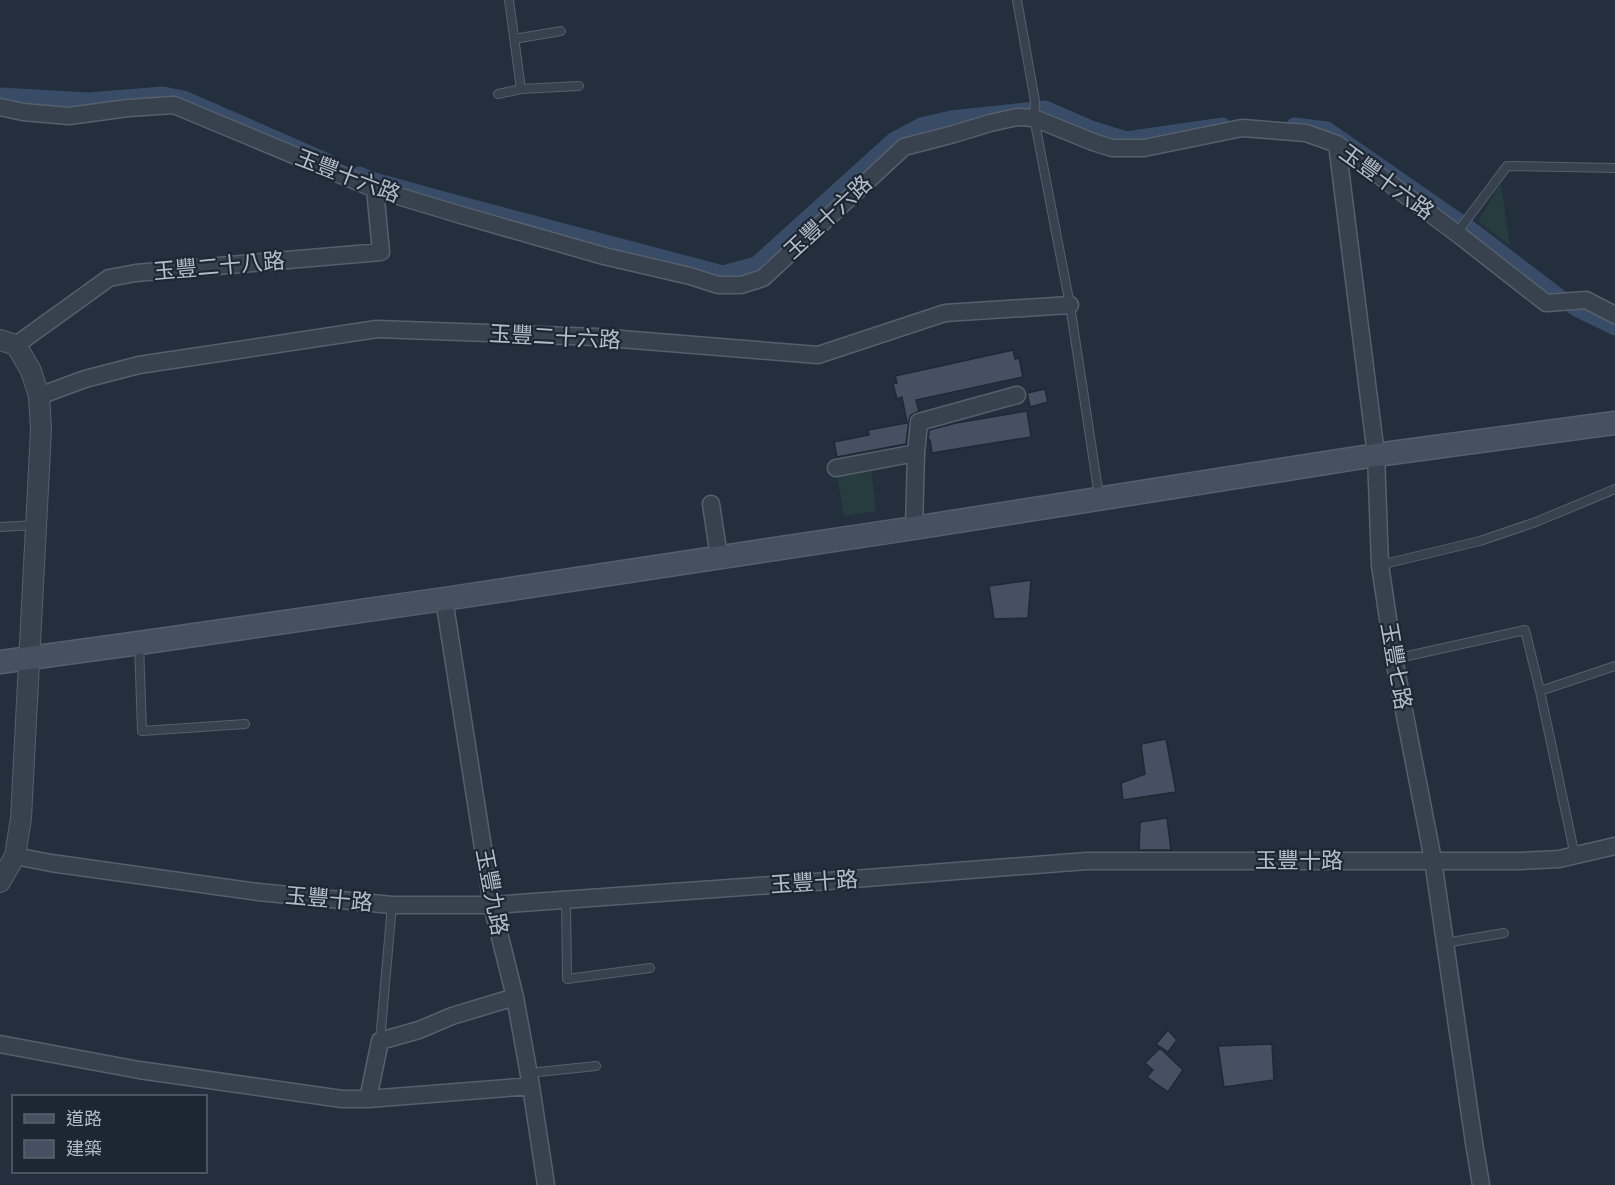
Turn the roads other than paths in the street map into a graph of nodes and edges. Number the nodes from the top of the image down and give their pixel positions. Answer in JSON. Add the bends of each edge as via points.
{"nodes":[{"id":1,"x":509,"y":0,"type":"edge"},
{"id":2,"x":1017,"y":0,"type":"edge"},
{"id":3,"x":561,"y":31,"type":"dead end"},
{"id":4,"x":514,"y":39,"type":"junction"},
{"id":5,"x":579,"y":86,"type":"dead end"},
{"id":6,"x":521,"y":89,"type":"junction"},
{"id":7,"x":498,"y":94,"type":"dead end"},
{"id":8,"x":0,"y":107,"type":"edge"},
{"id":9,"x":1034,"y":116,"type":"junction"},
{"id":10,"x":1337,"y":144,"type":"junction"},
{"id":11,"x":1615,"y":168,"type":"edge"},
{"id":12,"x":375,"y":189,"type":"junction"},
{"id":13,"x":1461,"y":229,"type":"junction"},
{"id":14,"x":1071,"y":305,"type":"junction"},
{"id":15,"x":1615,"y":315,"type":"edge"},
{"id":16,"x":8,"y":342,"type":"edge"},
{"id":17,"x":1017,"y":395,"type":"dead end"},
{"id":18,"x":39,"y":396,"type":"junction"},
{"id":19,"x":1615,"y":423,"type":"edge"},
{"id":20,"x":916,"y":453,"type":"junction"},
{"id":21,"x":1376,"y":455,"type":"junction"},
{"id":22,"x":836,"y":468,"type":"dead end"},
{"id":23,"x":1615,"y":489,"type":"edge"},
{"id":24,"x":1099,"y":499,"type":"junction"},
{"id":25,"x":711,"y":504,"type":"dead end"},
{"id":26,"x":35,"y":525,"type":"junction"},
{"id":27,"x":0,"y":527,"type":"edge"},
{"id":28,"x":914,"y":528,"type":"junction"},
{"id":29,"x":719,"y":557,"type":"junction"},
{"id":30,"x":1380,"y":565,"type":"junction"},
{"id":31,"x":444,"y":599,"type":"junction"},
{"id":32,"x":139,"y":643,"type":"junction"},
{"id":33,"x":30,"y":657,"type":"junction"},
{"id":34,"x":1394,"y":659,"type":"junction"},
{"id":35,"x":0,"y":662,"type":"edge"},
{"id":36,"x":1615,"y":666,"type":"edge"},
{"id":37,"x":1540,"y":691,"type":"junction"},
{"id":38,"x":245,"y":724,"type":"dead end"},
{"id":39,"x":1615,"y":846,"type":"edge"},
{"id":40,"x":15,"y":856,"type":"junction"},
{"id":41,"x":1575,"y":856,"type":"junction"},
{"id":42,"x":1433,"y":860,"type":"junction"},
{"id":43,"x":0,"y":882,"type":"edge"},
{"id":44,"x":566,"y":900,"type":"junction"},
{"id":45,"x":392,"y":905,"type":"junction"},
{"id":46,"x":492,"y":905,"type":"junction"},
{"id":47,"x":1504,"y":933,"type":"dead end"},
{"id":48,"x":1445,"y":943,"type":"junction"},
{"id":49,"x":650,"y":968,"type":"dead end"},
{"id":50,"x":515,"y":997,"type":"junction"},
{"id":51,"x":380,"y":1041,"type":"junction"},
{"id":52,"x":0,"y":1044,"type":"edge"},
{"id":53,"x":596,"y":1066,"type":"dead end"},
{"id":54,"x":530,"y":1079,"type":"junction"},
{"id":55,"x":368,"y":1099,"type":"junction"},
{"id":56,"x":546,"y":1185,"type":"edge"},
{"id":57,"x":1481,"y":1185,"type":"edge"}],
"edges":[{"from":1,"to":4,"type":"lane"},
{"from":2,"to":9,"type":"lane","via":[[1035,101]]},
{"from":3,"to":4,"type":"lane"},
{"from":4,"to":6,"type":"lane"},
{"from":5,"to":6,"type":"lane"},
{"from":6,"to":7,"type":"lane"},
{"from":8,"to":12,"type":"street","name":"玉豐十六路","via":[[69,116],[174,105]]},
{"from":9,"to":10,"type":"street","name":"玉豐十六路","via":[[1113,148],[1144,148],[1242,128],[1306,133]]},
{"from":9,"to":12,"type":"street","name":"玉豐十六路","via":[[999,121],[904,147],[763,278],[741,285],[718,285],[604,256]]},
{"from":9,"to":14,"type":"lane"},
{"from":10,"to":13,"type":"street","name":"玉豐十六路"},
{"from":10,"to":21,"type":"street","name":"玉豐七路"},
{"from":11,"to":13,"type":"lane","via":[[1507,166]]},
{"from":12,"to":16,"type":"street","name":"玉豐二十八路","via":[[381,252],[109,278]]},
{"from":13,"to":15,"type":"street","name":"玉豐十六路","via":[[1546,303],[1586,300]]},
{"from":14,"to":18,"type":"street","name":"玉豐二十六路","via":[[945,313],[818,355],[596,337],[377,329],[139,365]]},
{"from":14,"to":24,"type":"lane"},
{"from":16,"to":18,"type":"street","via":[[31,371]]},
{"from":17,"to":20,"type":"street","via":[[919,422]]},
{"from":18,"to":26,"type":"street","via":[[41,430]]},
{"from":19,"to":21,"type":"main road"},
{"from":20,"to":22,"type":"street"},
{"from":20,"to":28,"type":"street"},
{"from":21,"to":24,"type":"main road"},
{"from":21,"to":30,"type":"street","name":"玉豐七路"},
{"from":23,"to":30,"type":"lane","via":[[1480,541]]},
{"from":24,"to":28,"type":"main road"},
{"from":25,"to":29,"type":"street"},
{"from":26,"to":27,"type":"lane"},
{"from":26,"to":33,"type":"street"},
{"from":28,"to":29,"type":"main road"},
{"from":29,"to":31,"type":"main road"},
{"from":30,"to":34,"type":"street","name":"玉豐七路"},
{"from":31,"to":32,"type":"main road"},
{"from":31,"to":46,"type":"street","name":"玉豐九路"},
{"from":32,"to":33,"type":"main road"},
{"from":32,"to":38,"type":"lane","via":[[141,731]]},
{"from":33,"to":35,"type":"main road"},
{"from":33,"to":40,"type":"street","via":[[21,818]]},
{"from":34,"to":37,"type":"lane","via":[[1525,630]]},
{"from":34,"to":42,"type":"street","name":"玉豐七路"},
{"from":36,"to":37,"type":"lane"},
{"from":37,"to":41,"type":"lane"},
{"from":39,"to":41,"type":"street","name":"玉豐十路"},
{"from":40,"to":43,"type":"street"},
{"from":40,"to":45,"type":"street","name":"玉豐十路","via":[[258,892]]},
{"from":41,"to":42,"type":"street","name":"玉豐十路","via":[[1520,861]]},
{"from":42,"to":44,"type":"street","name":"玉豐十路","via":[[1087,861]]},
{"from":42,"to":48,"type":"street","name":"玉豐七路"},
{"from":44,"to":46,"type":"street","name":"玉豐十路"},
{"from":44,"to":49,"type":"lane","via":[[567,980]]},
{"from":45,"to":46,"type":"street","name":"玉豐十路"},
{"from":45,"to":51,"type":"lane"},
{"from":46,"to":50,"type":"street","name":"玉豐九路"},
{"from":47,"to":48,"type":"lane"},
{"from":48,"to":57,"type":"street","name":"玉豐七路"},
{"from":50,"to":51,"type":"street"},
{"from":50,"to":54,"type":"street","name":"玉豐九路"},
{"from":51,"to":55,"type":"street"},
{"from":52,"to":55,"type":"street","via":[[140,1070],[342,1099]]},
{"from":53,"to":54,"type":"lane"},
{"from":54,"to":55,"type":"street"},
{"from":54,"to":56,"type":"street","name":"玉豐九路"}]}
